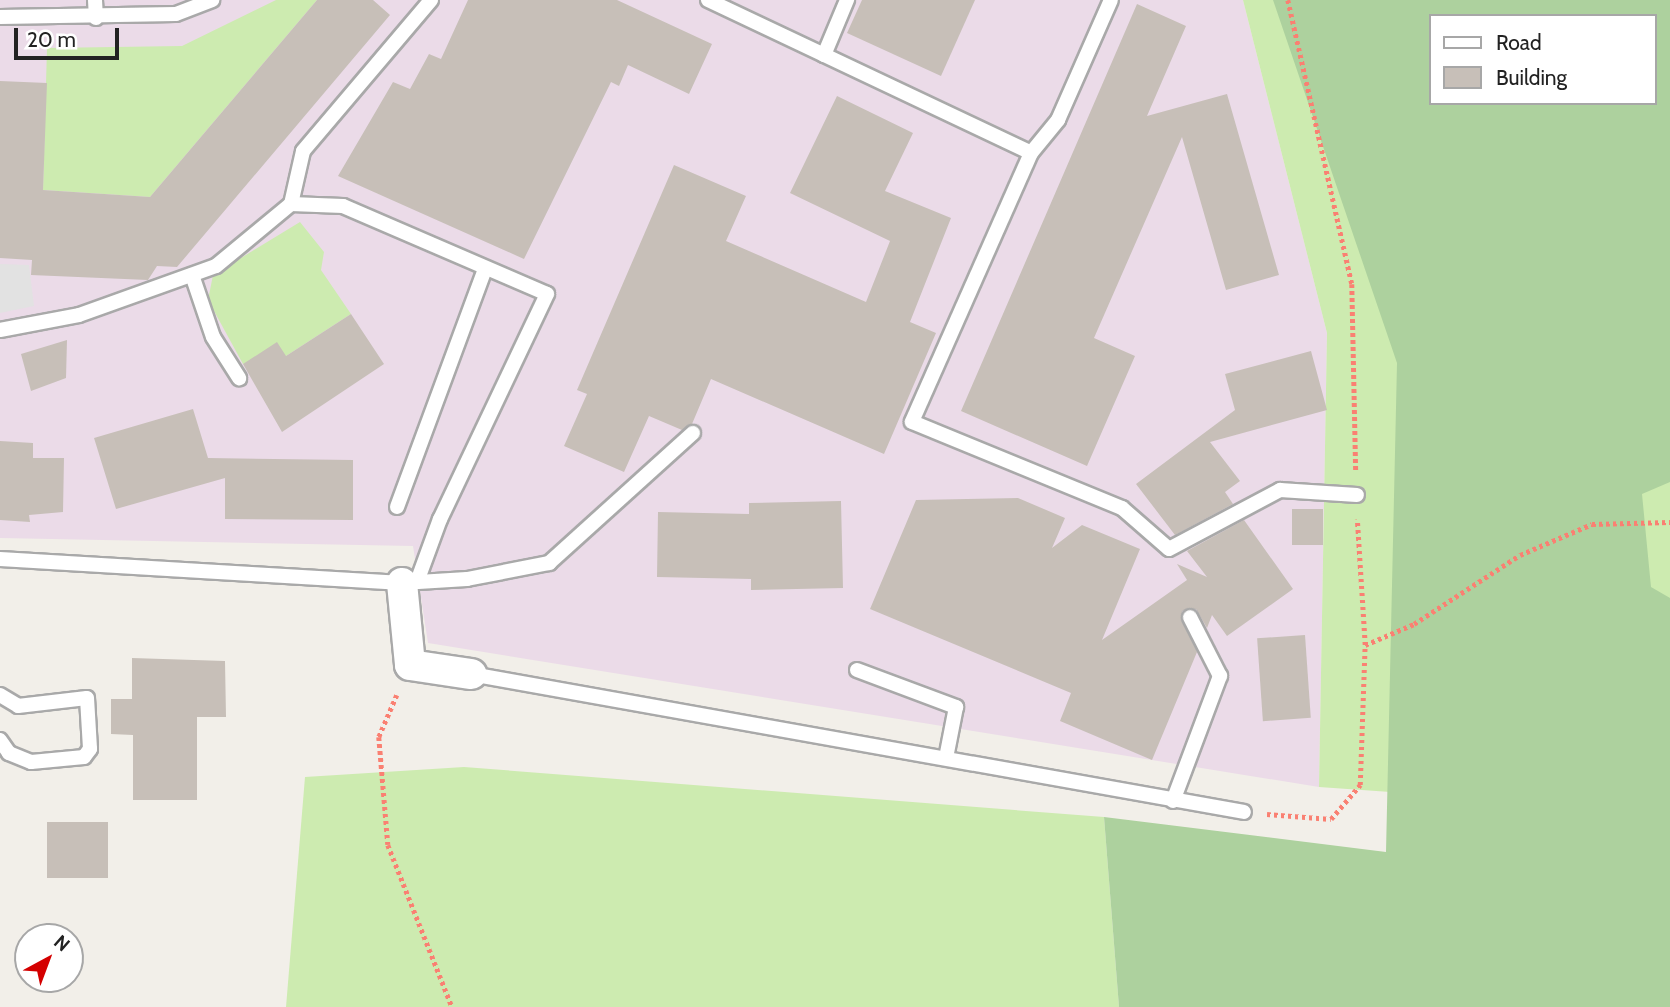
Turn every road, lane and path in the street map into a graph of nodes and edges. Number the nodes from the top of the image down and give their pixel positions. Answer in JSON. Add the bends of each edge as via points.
{"nodes":[{"id":1,"x":95,"y":0,"type":"edge"},
{"id":2,"x":212,"y":0,"type":"edge"},
{"id":3,"x":431,"y":0,"type":"edge"},
{"id":4,"x":708,"y":0,"type":"edge"},
{"id":5,"x":847,"y":0,"type":"edge"},
{"id":6,"x":1111,"y":0,"type":"edge"},
{"id":7,"x":1288,"y":0,"type":"edge"},
{"id":8,"x":0,"y":17,"type":"edge"},
{"id":9,"x":96,"y":18,"type":"junction"},
{"id":10,"x":824,"y":55,"type":"junction"},
{"id":11,"x":1031,"y":153,"type":"junction"},
{"id":12,"x":291,"y":204,"type":"junction"},
{"id":13,"x":485,"y":268,"type":"junction"},
{"id":14,"x":192,"y":275,"type":"junction"},
{"id":15,"x":0,"y":330,"type":"edge"},
{"id":16,"x":239,"y":378,"type":"dead end"},
{"id":17,"x":693,"y":433,"type":"dead end"},
{"id":18,"x":1357,"y":495,"type":"junction"},
{"id":19,"x":397,"y":507,"type":"dead end"},
{"id":20,"x":1670,"y":522,"type":"edge"},
{"id":21,"x":1659,"y":523,"type":"junction"},
{"id":22,"x":1670,"y":527,"type":"edge"},
{"id":23,"x":0,"y":559,"type":"edge"},
{"id":24,"x":410,"y":582,"type":"junction"},
{"id":25,"x":1190,"y":617,"type":"dead end"},
{"id":26,"x":1364,"y":645,"type":"junction"},
{"id":27,"x":410,"y":665,"type":"junction"},
{"id":28,"x":857,"y":670,"type":"dead end"},
{"id":29,"x":471,"y":674,"type":"joint"},
{"id":30,"x":0,"y":695,"type":"edge"},
{"id":31,"x":0,"y":740,"type":"edge"},
{"id":32,"x":946,"y":758,"type":"junction"},
{"id":33,"x":1173,"y":801,"type":"junction"},
{"id":34,"x":1244,"y":812,"type":"joint"},
{"id":35,"x":452,"y":1007,"type":"edge"}],
"edges":[{"from":1,"to":9,"type":"lane"},
{"from":2,"to":9,"type":"lane","via":[[176,14]]},
{"from":3,"to":12,"type":"lane","via":[[303,151]]},
{"from":4,"to":10,"type":"lane"},
{"from":5,"to":10,"type":"lane"},
{"from":6,"to":11,"type":"lane","via":[[1058,120]]},
{"from":7,"to":18,"type":"path","via":[[1352,284]]},
{"from":8,"to":9,"type":"lane"},
{"from":10,"to":11,"type":"lane"},
{"from":11,"to":18,"type":"lane","via":[[912,422],[1122,508],[1169,549],[1280,490]]},
{"from":12,"to":13,"type":"lane","via":[[343,206]]},
{"from":12,"to":14,"type":"lane","via":[[216,266]]},
{"from":13,"to":19,"type":"lane"},
{"from":13,"to":24,"type":"lane","via":[[547,294]]},
{"from":14,"to":15,"type":"lane","via":[[79,315]]},
{"from":14,"to":16,"type":"lane","via":[[213,337]]},
{"from":17,"to":24,"type":"lane","via":[[549,563]]},
{"from":18,"to":26,"type":"path"},
{"from":20,"to":21,"type":"path"},
{"from":21,"to":22,"type":"path"},
{"from":21,"to":26,"type":"path","via":[[1592,524],[1520,555],[1414,624]]},
{"from":23,"to":24,"type":"lane"},
{"from":24,"to":27,"type":"street"},
{"from":25,"to":33,"type":"lane","via":[[1220,676]]},
{"from":26,"to":34,"type":"path","via":[[1360,785],[1350,801],[1331,819]]},
{"from":27,"to":29,"type":"street"},
{"from":27,"to":35,"type":"path","via":[[379,737],[388,845]]},
{"from":28,"to":32,"type":"lane","via":[[956,707]]},
{"from":29,"to":32,"type":"lane"},
{"from":30,"to":31,"type":"lane","via":[[18,706],[86,698],[90,749],[84,757],[31,762],[9,753]]},
{"from":32,"to":33,"type":"lane"},
{"from":33,"to":34,"type":"lane"}]}
